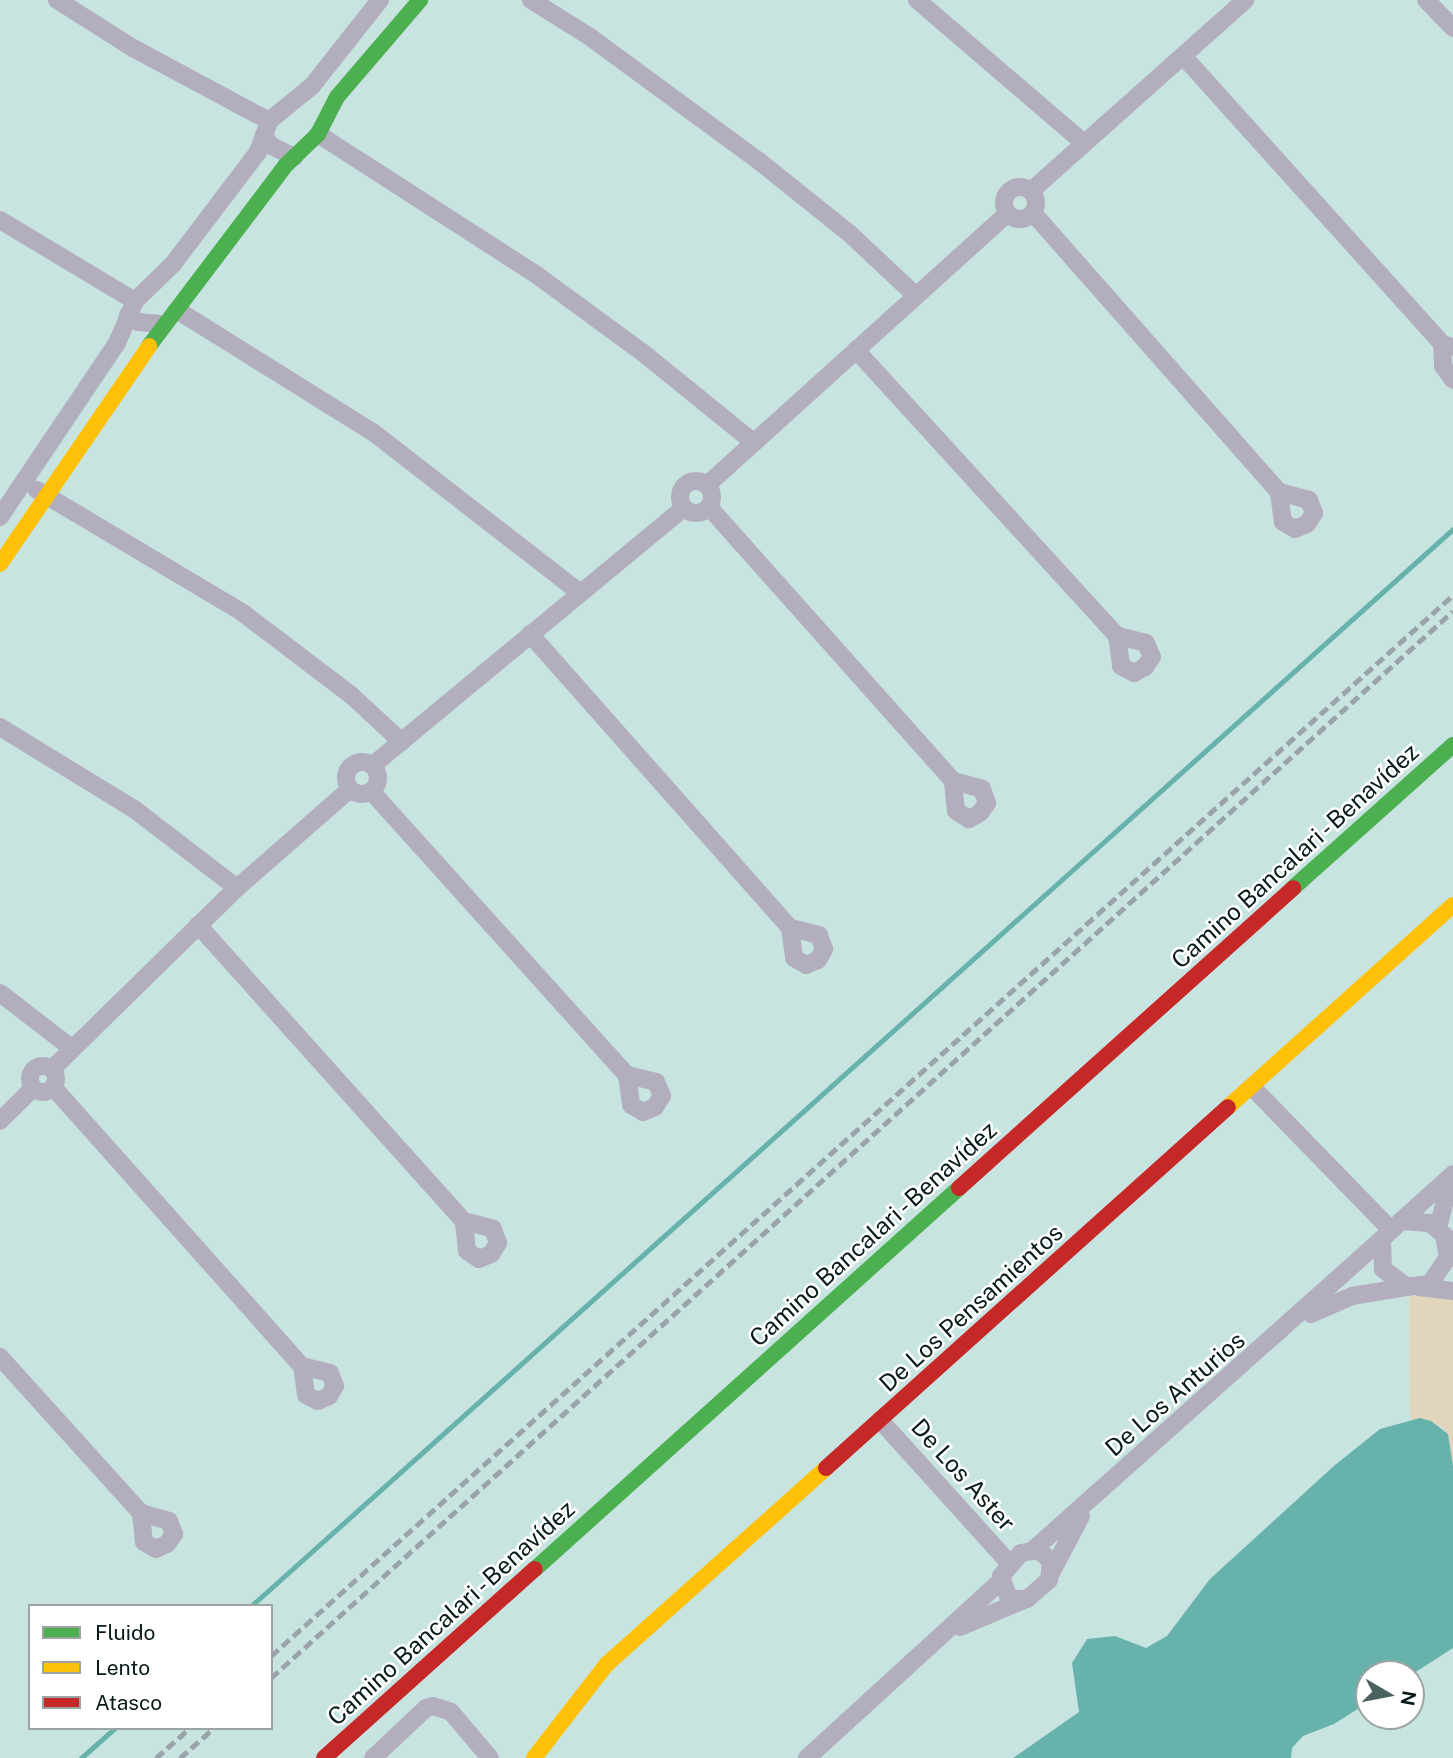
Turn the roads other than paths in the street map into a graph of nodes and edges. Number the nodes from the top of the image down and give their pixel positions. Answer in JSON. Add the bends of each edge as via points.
{"nodes":[{"id":1,"x":57,"y":0,"type":"edge"},
{"id":2,"x":380,"y":0,"type":"edge"},
{"id":3,"x":420,"y":0,"type":"edge"},
{"id":4,"x":531,"y":0,"type":"edge"},
{"id":5,"x":917,"y":0,"type":"edge"},
{"id":6,"x":1245,"y":0,"type":"edge"},
{"id":7,"x":1426,"y":0,"type":"edge"},
{"id":8,"x":1453,"y":28,"type":"edge"},
{"id":9,"x":1184,"y":57,"type":"junction"},
{"id":10,"x":297,"y":101,"type":"junction"},
{"id":11,"x":327,"y":117,"type":"junction"},
{"id":12,"x":267,"y":128,"type":"junction"},
{"id":13,"x":318,"y":134,"type":"junction"},
{"id":14,"x":1084,"y":143,"type":"junction"},
{"id":15,"x":294,"y":157,"type":"junction"},
{"id":16,"x":1031,"y":191,"type":"junction"},
{"id":17,"x":1033,"y":213,"type":"junction"},
{"id":18,"x":1007,"y":214,"type":"junction"},
{"id":19,"x":0,"y":220,"type":"edge"},
{"id":20,"x":161,"y":278,"type":"junction"},
{"id":21,"x":915,"y":295,"type":"junction"},
{"id":22,"x":180,"y":303,"type":"junction"},
{"id":23,"x":131,"y":308,"type":"junction"},
{"id":24,"x":163,"y":324,"type":"junction"},
{"id":25,"x":1448,"y":345,"type":"edge"},
{"id":26,"x":856,"y":350,"type":"junction"},
{"id":27,"x":1453,"y":380,"type":"edge"},
{"id":28,"x":753,"y":442,"type":"junction"},
{"id":29,"x":24,"y":481,"type":"junction"},
{"id":30,"x":707,"y":485,"type":"junction"},
{"id":31,"x":1279,"y":492,"type":"dead end"},
{"id":32,"x":45,"y":496,"type":"junction"},
{"id":33,"x":709,"y":507,"type":"junction"},
{"id":34,"x":684,"y":508,"type":"junction"},
{"id":35,"x":0,"y":517,"type":"edge"},
{"id":36,"x":0,"y":564,"type":"edge"},
{"id":37,"x":578,"y":591,"type":"junction"},
{"id":38,"x":530,"y":634,"type":"junction"},
{"id":39,"x":1117,"y":636,"type":"dead end"},
{"id":40,"x":0,"y":727,"type":"edge"},
{"id":41,"x":402,"y":741,"type":"junction"},
{"id":42,"x":1453,"y":745,"type":"edge"},
{"id":43,"x":373,"y":765,"type":"junction"},
{"id":44,"x":953,"y":781,"type":"dead end"},
{"id":45,"x":349,"y":789,"type":"junction"},
{"id":46,"x":371,"y":791,"type":"junction"},
{"id":47,"x":237,"y":888,"type":"junction"},
{"id":48,"x":1453,"y":905,"type":"edge"},
{"id":49,"x":198,"y":925,"type":"junction"},
{"id":50,"x":790,"y":928,"type":"dead end"},
{"id":51,"x":0,"y":993,"type":"edge"},
{"id":52,"x":70,"y":1047,"type":"junction"},
{"id":53,"x":627,"y":1074,"type":"dead end"},
{"id":54,"x":52,"y":1078,"type":"junction"},
{"id":55,"x":1253,"y":1088,"type":"junction"},
{"id":56,"x":0,"y":1121,"type":"edge"},
{"id":57,"x":1453,"y":1175,"type":"edge"},
{"id":58,"x":464,"y":1221,"type":"dead end"},
{"id":59,"x":1391,"y":1230,"type":"junction"},
{"id":60,"x":1445,"y":1236,"type":"edge"},
{"id":61,"x":1413,"y":1287,"type":"junction"},
{"id":62,"x":1453,"y":1291,"type":"edge"},
{"id":63,"x":1296,"y":1321,"type":"junction"},
{"id":64,"x":0,"y":1357,"type":"edge"},
{"id":65,"x":302,"y":1366,"type":"dead end"},
{"id":66,"x":880,"y":1420,"type":"junction"},
{"id":67,"x":1087,"y":1503,"type":"junction"},
{"id":68,"x":141,"y":1513,"type":"dead end"},
{"id":69,"x":1033,"y":1550,"type":"junction"},
{"id":70,"x":1009,"y":1563,"type":"junction"},
{"id":71,"x":1051,"y":1573,"type":"junction"},
{"id":72,"x":1000,"y":1582,"type":"junction"},
{"id":73,"x":1027,"y":1599,"type":"junction"},
{"id":74,"x":947,"y":1633,"type":"junction"},
{"id":75,"x":324,"y":1758,"type":"edge"},
{"id":76,"x":373,"y":1758,"type":"edge"},
{"id":77,"x":490,"y":1758,"type":"edge"},
{"id":78,"x":534,"y":1758,"type":"edge"},
{"id":79,"x":807,"y":1758,"type":"edge"}],
"edges":[{"from":1,"to":12,"type":"street"},
{"from":2,"to":10,"type":"street"},
{"from":3,"to":11,"type":"street","via":[[337,97]]},
{"from":4,"to":21,"type":"street","via":[[600,44],[759,160],[849,233]]},
{"from":5,"to":14,"type":"street"},
{"from":6,"to":9,"type":"street"},
{"from":7,"to":8,"type":"street"},
{"from":9,"to":14,"type":"street"},
{"from":9,"to":25,"type":"street"},
{"from":10,"to":11,"type":"street","via":[[311,103]]},
{"from":10,"to":12,"type":"street"},
{"from":11,"to":13,"type":"street"},
{"from":12,"to":15,"type":"street","via":[[270,145]]},
{"from":12,"to":20,"type":"street","via":[[258,152]]},
{"from":13,"to":15,"type":"street"},
{"from":13,"to":28,"type":"street","via":[[534,273]]},
{"from":14,"to":16,"type":"street"},
{"from":15,"to":22,"type":"street"},
{"from":16,"to":17,"type":"street","via":[[1036,204]]},
{"from":16,"to":18,"type":"street","via":[[1023,187],[1009,191],[1003,200]]},
{"from":17,"to":18,"type":"street","via":[[1020,219]]},
{"from":17,"to":31,"type":"street"},
{"from":18,"to":21,"type":"street"},
{"from":19,"to":23,"type":"street"},
{"from":20,"to":22,"type":"street","via":[[177,283]]},
{"from":20,"to":23,"type":"street"},
{"from":21,"to":26,"type":"street"},
{"from":22,"to":24,"type":"street"},
{"from":22,"to":37,"type":"street","via":[[374,433]]},
{"from":23,"to":24,"type":"street","via":[[138,323]]},
{"from":23,"to":29,"type":"street","via":[[117,342]]},
{"from":24,"to":32,"type":"street"},
{"from":25,"to":27,"type":"street","via":[[1443,366]]},
{"from":26,"to":28,"type":"street"},
{"from":26,"to":39,"type":"street"},
{"from":28,"to":30,"type":"street"},
{"from":29,"to":32,"type":"street"},
{"from":29,"to":35,"type":"street"},
{"from":30,"to":33,"type":"street","via":[[712,498]]},
{"from":30,"to":34,"type":"street","via":[[699,481],[685,485],[680,494]]},
{"from":32,"to":36,"type":"street"},
{"from":32,"to":41,"type":"street","via":[[243,613],[351,695]]},
{"from":33,"to":34,"type":"street","via":[[696,514]]},
{"from":33,"to":44,"type":"street"},
{"from":34,"to":37,"type":"street"},
{"from":37,"to":38,"type":"street"},
{"from":38,"to":41,"type":"street"},
{"from":38,"to":50,"type":"street"},
{"from":40,"to":47,"type":"street","via":[[134,809]]},
{"from":41,"to":43,"type":"street"},
{"from":42,"to":75,"type":"street","name":"Camino Bancalari - Benavídez"},
{"from":43,"to":45,"type":"street","via":[[360,761],[351,765],[346,774]]},
{"from":43,"to":46,"type":"street","via":[[378,778]]},
{"from":45,"to":46,"type":"street","via":[[362,794]]},
{"from":45,"to":47,"type":"street"},
{"from":46,"to":53,"type":"street"},
{"from":47,"to":49,"type":"street"},
{"from":48,"to":55,"type":"street","name":"De Los Pensamientos"},
{"from":49,"to":52,"type":"street"},
{"from":49,"to":58,"type":"street"},
{"from":51,"to":52,"type":"street"},
{"from":52,"to":54,"type":"street"},
{"from":54,"to":56,"type":"street","via":[[34,1069],[30,1077],[33,1088]]},
{"from":54,"to":65,"type":"street"},
{"from":55,"to":59,"type":"street"},
{"from":55,"to":66,"type":"street","name":"De Los Pensamientos"},
{"from":57,"to":59,"type":"street"},
{"from":57,"to":60,"type":"street","via":[[1443,1195]]},
{"from":59,"to":60,"type":"street","via":[[1420,1219]]},
{"from":59,"to":61,"type":"street","via":[[1383,1269]]},
{"from":59,"to":63,"type":"street"},
{"from":60,"to":61,"type":"street","via":[[1445,1268],[1430,1284]]},
{"from":61,"to":62,"type":"street"},
{"from":61,"to":63,"type":"street","via":[[1352,1296]]},
{"from":63,"to":67,"type":"street","name":"De Los Anturios"},
{"from":64,"to":68,"type":"street"},
{"from":66,"to":70,"type":"street","name":"De Los Aster"},
{"from":66,"to":78,"type":"street","name":"De Los Pensamientos","via":[[607,1664]]},
{"from":67,"to":69,"type":"street","name":"De Los Anturios"},
{"from":67,"to":71,"type":"street"},
{"from":69,"to":70,"type":"street"},
{"from":69,"to":71,"type":"street","via":[[1047,1555]]},
{"from":70,"to":72,"type":"street"},
{"from":71,"to":73,"type":"street","via":[[1041,1590]]},
{"from":72,"to":73,"type":"street","via":[[1009,1599]]},
{"from":72,"to":74,"type":"street"},
{"from":73,"to":74,"type":"street"},
{"from":74,"to":79,"type":"street"},
{"from":76,"to":77,"type":"street","via":[[433,1706],[451,1713]]}]}
